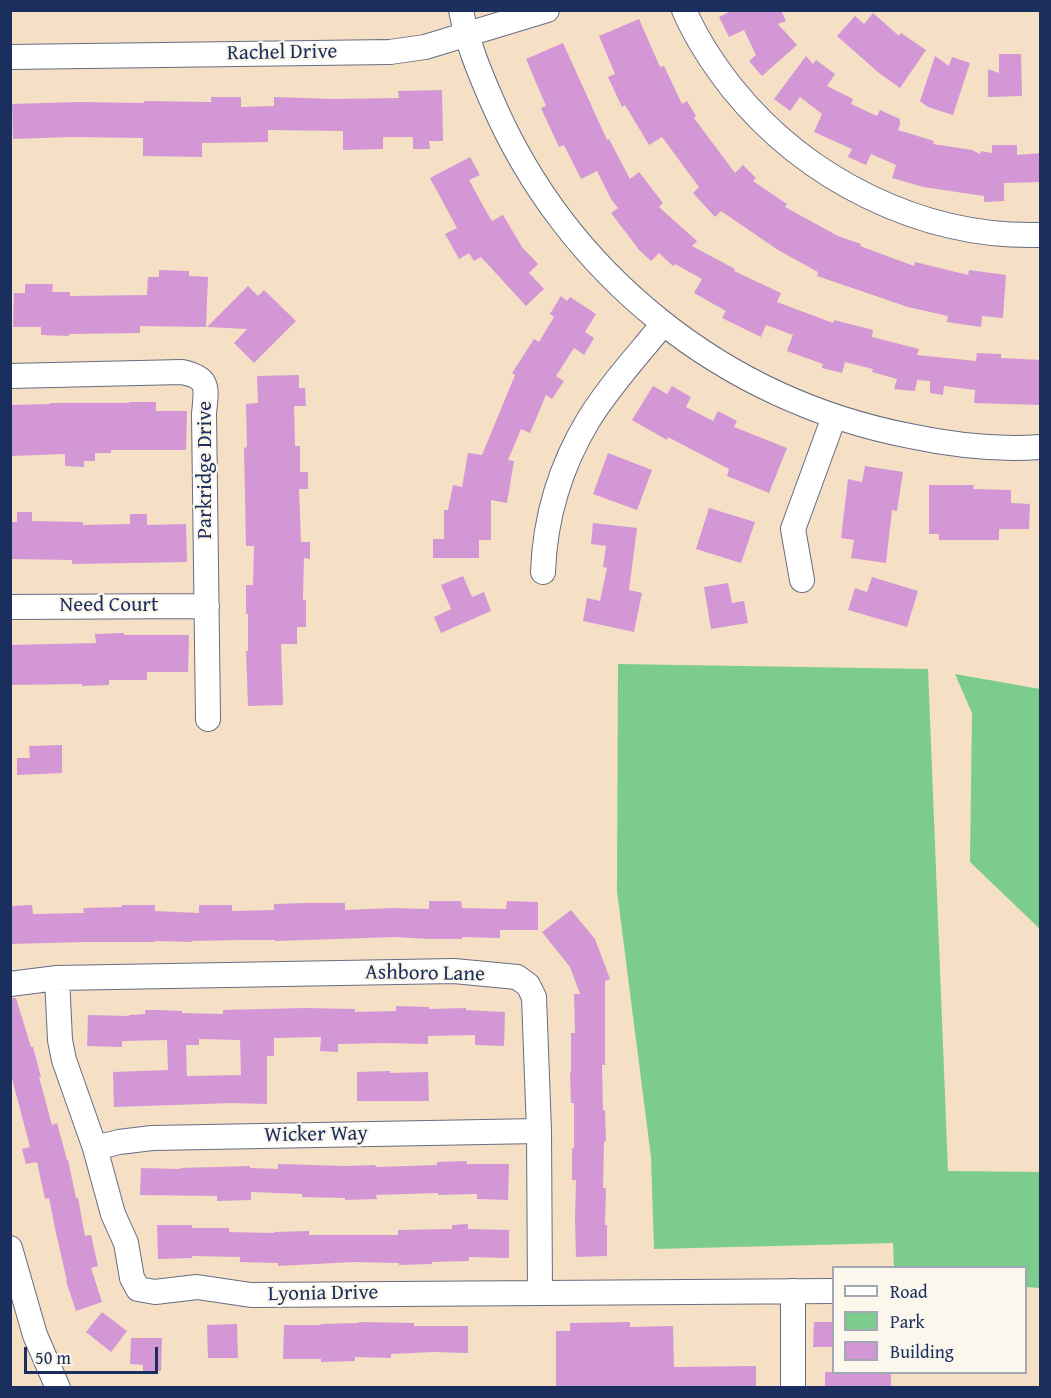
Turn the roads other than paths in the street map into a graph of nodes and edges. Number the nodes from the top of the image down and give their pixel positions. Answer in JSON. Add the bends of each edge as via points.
{"nodes":[{"id":1,"x":461,"y":10,"type":"edge"},
{"id":2,"x":547,"y":10,"type":"edge"},
{"id":3,"x":684,"y":10,"type":"edge"},
{"id":4,"x":467,"y":35,"type":"junction"},
{"id":5,"x":10,"y":57,"type":"edge"},
{"id":6,"x":1041,"y":235,"type":"edge"},
{"id":7,"x":663,"y":324,"type":"junction"},
{"id":8,"x":10,"y":376,"type":"edge"},
{"id":9,"x":834,"y":417,"type":"junction"},
{"id":10,"x":1041,"y":447,"type":"edge"},
{"id":11,"x":543,"y":572,"type":"dead end"},
{"id":12,"x":802,"y":579,"type":"dead end"},
{"id":13,"x":207,"y":606,"type":"junction"},
{"id":14,"x":10,"y":607,"type":"edge"},
{"id":15,"x":208,"y":719,"type":"dead end"},
{"id":16,"x":57,"y":978,"type":"junction"},
{"id":17,"x":10,"y":984,"type":"edge"},
{"id":18,"x":539,"y":1131,"type":"junction"},
{"id":19,"x":95,"y":1148,"type":"junction"},
{"id":20,"x":10,"y":1248,"type":"edge"},
{"id":21,"x":793,"y":1291,"type":"junction"},
{"id":22,"x":832,"y":1291,"type":"edge"},
{"id":23,"x":540,"y":1292,"type":"junction"},
{"id":24,"x":58,"y":1388,"type":"edge"},
{"id":25,"x":793,"y":1388,"type":"edge"}],
"edges":[{"from":1,"to":4,"type":"street"},
{"from":2,"to":4,"type":"street","name":"Rachel Drive"},
{"from":3,"to":6,"type":"street","via":[[721,74],[747,106],[807,161],[842,183],[916,216],[995,233]]},
{"from":4,"to":5,"type":"street","name":"Rachel Drive","via":[[390,52]]},
{"from":4,"to":7,"type":"street","via":[[504,128],[556,214],[615,282]]},
{"from":7,"to":9,"type":"street","via":[[744,378]]},
{"from":7,"to":11,"type":"street","via":[[590,418],[570,454],[550,513]]},
{"from":8,"to":13,"type":"street","name":"Parkridge Drive","via":[[182,372],[203,381]]},
{"from":9,"to":10,"type":"street","via":[[933,441]]},
{"from":9,"to":12,"type":"street","via":[[793,530]]},
{"from":13,"to":14,"type":"street","name":"Need Court"},
{"from":13,"to":15,"type":"street","name":"Parkridge Drive"},
{"from":16,"to":17,"type":"street","name":"Ashboro Lane"},
{"from":16,"to":18,"type":"street","name":"Ashboro Lane","via":[[454,971],[517,977],[528,985],[534,997]]},
{"from":16,"to":19,"type":"street","name":"Lyonia Drive","via":[[64,1060]]},
{"from":18,"to":19,"type":"street","name":"Wicker Way","via":[[152,1138]]},
{"from":18,"to":23,"type":"street","name":"Ashboro Lane"},
{"from":19,"to":23,"type":"street","name":"Lyonia Drive","via":[[138,1289],[155,1292],[197,1287],[251,1295]]},
{"from":20,"to":24,"type":"street","via":[[35,1335]]},
{"from":21,"to":22,"type":"street","name":"Lyonia Drive"},
{"from":21,"to":23,"type":"street","name":"Lyonia Drive"},
{"from":21,"to":25,"type":"street"}]}
